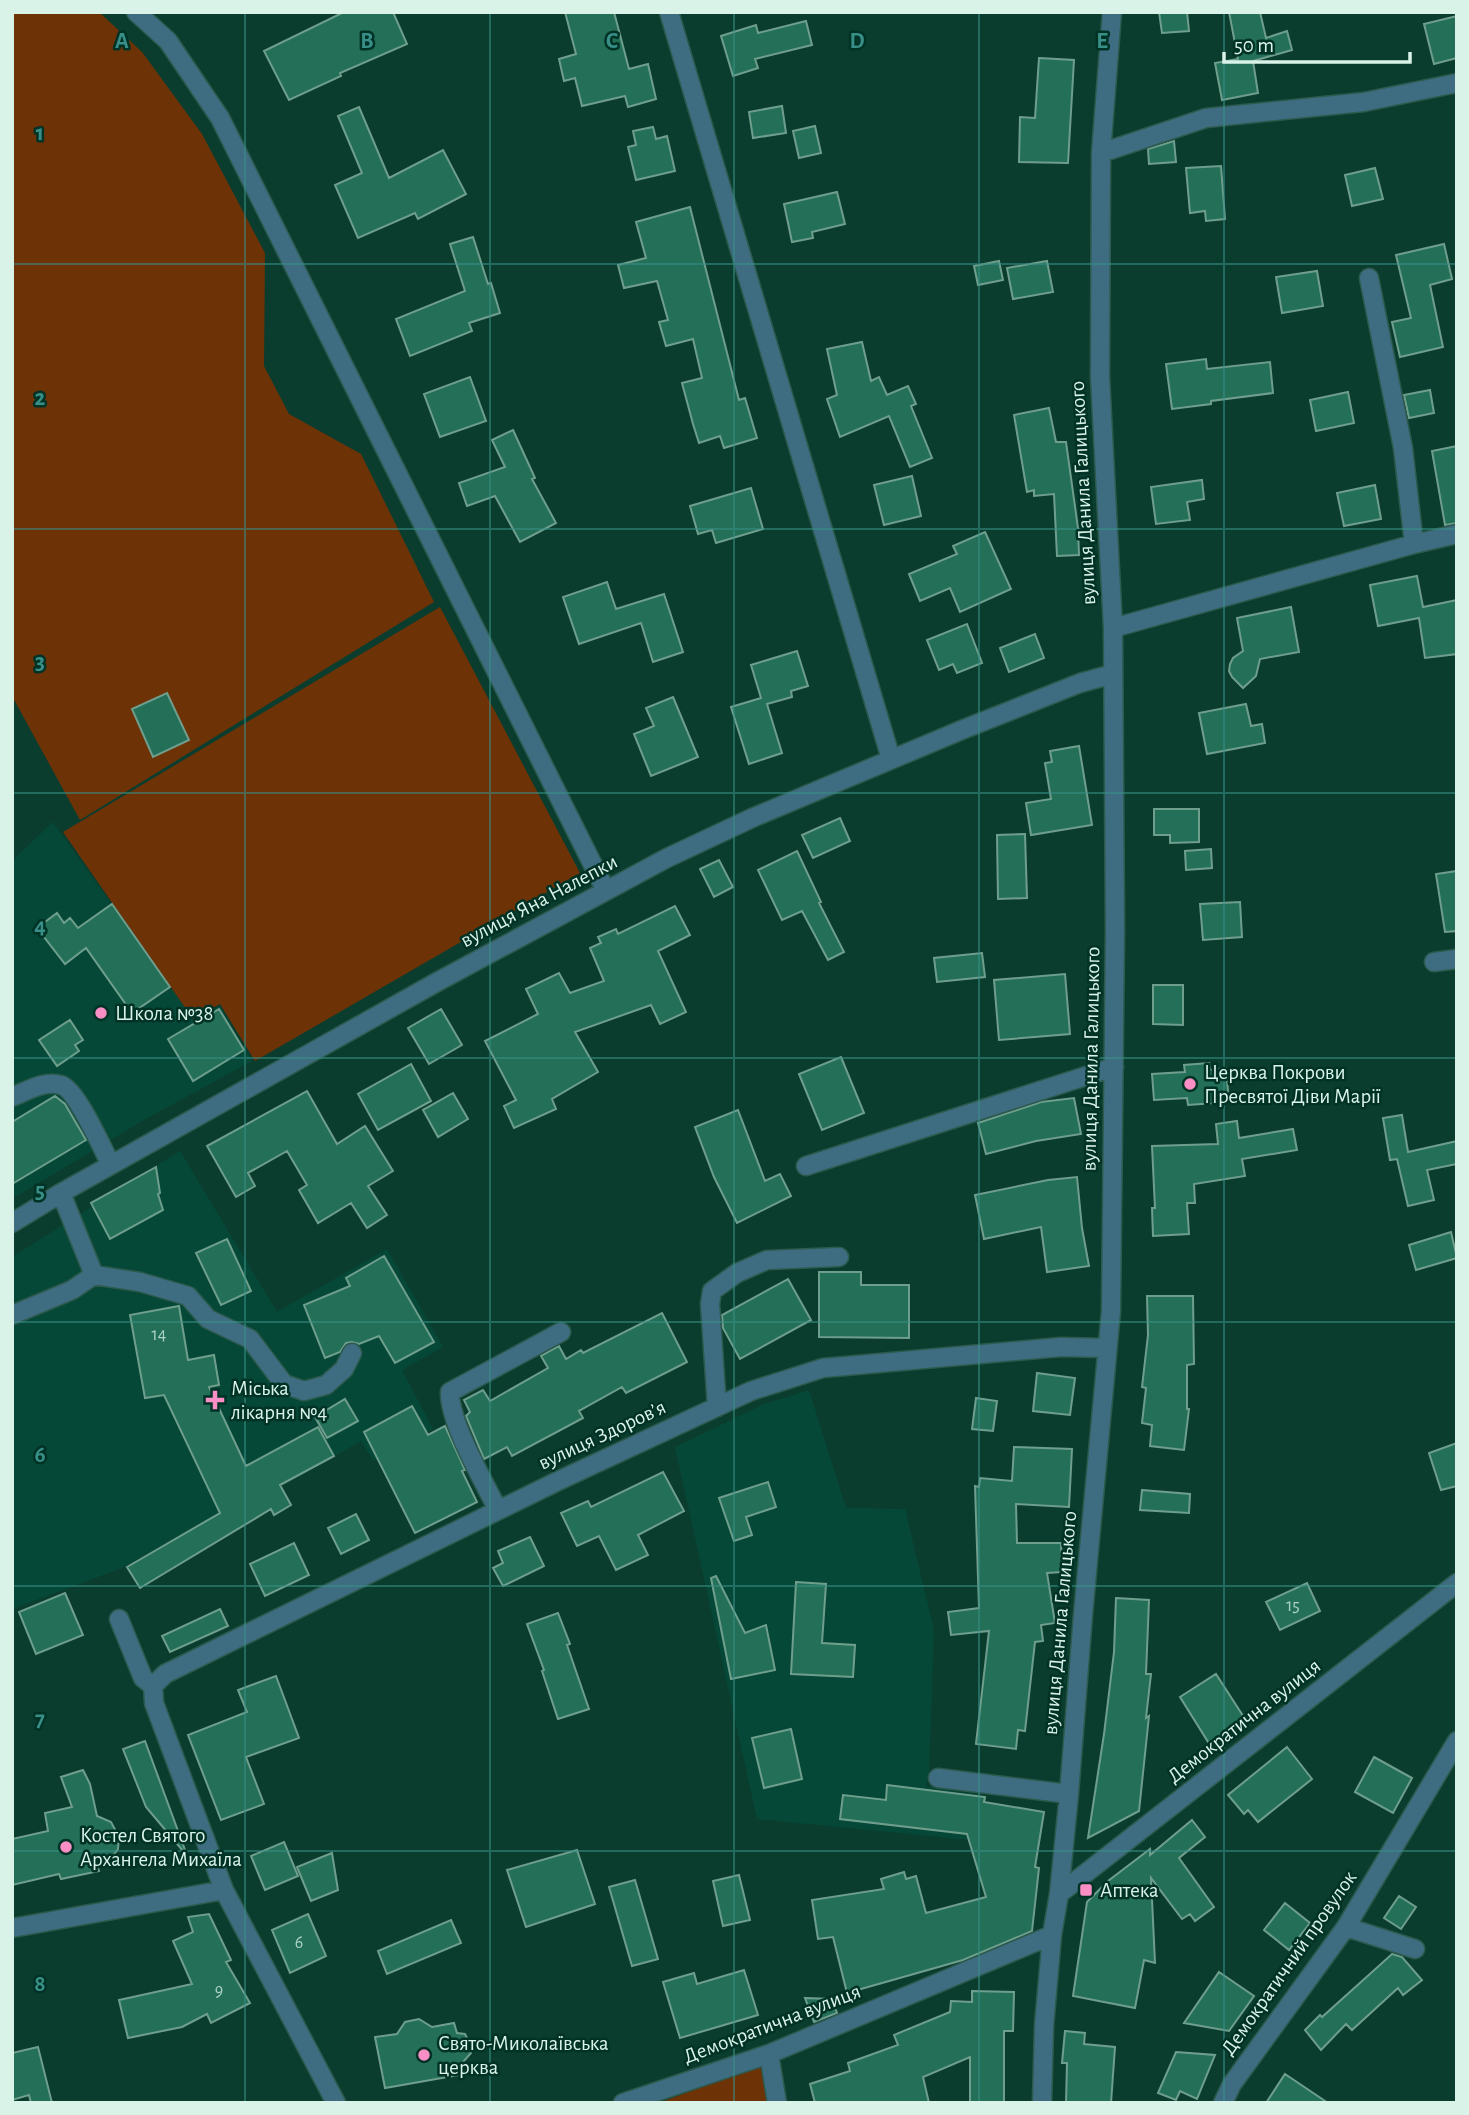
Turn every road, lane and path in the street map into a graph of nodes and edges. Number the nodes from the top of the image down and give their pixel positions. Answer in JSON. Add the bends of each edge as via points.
{"nodes":[{"id":1,"x":136,"y":12,"type":"edge"},
{"id":2,"x":669,"y":12,"type":"edge"},
{"id":3,"x":1112,"y":12,"type":"edge"},
{"id":4,"x":1457,"y":83,"type":"edge"},
{"id":5,"x":1101,"y":153,"type":"junction"},
{"id":6,"x":1369,"y":278,"type":"dead end"},
{"id":7,"x":1457,"y":534,"type":"edge"},
{"id":8,"x":1414,"y":544,"type":"junction"},
{"id":9,"x":1113,"y":628,"type":"junction"},
{"id":10,"x":1113,"y":674,"type":"junction"},
{"id":11,"x":891,"y":759,"type":"junction"},
{"id":12,"x":606,"y":891,"type":"junction"},
{"id":13,"x":1457,"y":959,"type":"edge"},
{"id":14,"x":1434,"y":962,"type":"dead end"},
{"id":15,"x":1114,"y":1067,"type":"junction"},
{"id":16,"x":12,"y":1097,"type":"edge"},
{"id":17,"x":111,"y":1165,"type":"junction"},
{"id":18,"x":806,"y":1166,"type":"dead end"},
{"id":19,"x":61,"y":1193,"type":"junction"},
{"id":20,"x":12,"y":1223,"type":"edge"},
{"id":21,"x":839,"y":1257,"type":"dead end"},
{"id":22,"x":94,"y":1275,"type":"junction"},
{"id":23,"x":12,"y":1315,"type":"edge"},
{"id":24,"x":561,"y":1332,"type":"dead end"},
{"id":25,"x":1107,"y":1348,"type":"junction"},
{"id":26,"x":352,"y":1353,"type":"dead end"},
{"id":27,"x":717,"y":1406,"type":"junction"},
{"id":28,"x":498,"y":1510,"type":"junction"},
{"id":29,"x":1457,"y":1583,"type":"edge"},
{"id":30,"x":119,"y":1619,"type":"dead end"},
{"id":31,"x":153,"y":1686,"type":"junction"},
{"id":32,"x":1457,"y":1741,"type":"edge"},
{"id":33,"x":938,"y":1778,"type":"dead end"},
{"id":34,"x":1069,"y":1794,"type":"junction"},
{"id":35,"x":224,"y":1890,"type":"junction"},
{"id":36,"x":1059,"y":1894,"type":"junction"},
{"id":37,"x":1346,"y":1927,"type":"junction"},
{"id":38,"x":12,"y":1928,"type":"edge"},
{"id":39,"x":1052,"y":1935,"type":"junction"},
{"id":40,"x":1415,"y":1949,"type":"dead end"},
{"id":41,"x":769,"y":2054,"type":"junction"},
{"id":42,"x":336,"y":2103,"type":"edge"},
{"id":43,"x":623,"y":2103,"type":"edge"},
{"id":44,"x":777,"y":2103,"type":"edge"},
{"id":45,"x":1042,"y":2103,"type":"edge"},
{"id":46,"x":1223,"y":2103,"type":"edge"}],
"edges":[{"from":1,"to":12,"type":"street","via":[[168,41],[220,118]]},
{"from":2,"to":11,"type":"street"},
{"from":3,"to":5,"type":"street","name":"вулиця Данила Галицького"},
{"from":4,"to":5,"type":"street","via":[[1364,102],[1206,118]]},
{"from":5,"to":9,"type":"street","name":"вулиця Данила Галицького","via":[[1100,377]]},
{"from":6,"to":8,"type":"street","via":[[1403,448]]},
{"from":7,"to":8,"type":"street"},
{"from":8,"to":9,"type":"street"},
{"from":9,"to":10,"type":"street","name":"вулиця Данила Галицького"},
{"from":10,"to":11,"type":"street","name":"вулиця Яна Налепки"},
{"from":10,"to":15,"type":"street","name":"вулиця Данила Галицького"},
{"from":11,"to":12,"type":"street","name":"вулиця Яна Налепки","via":[[752,818]]},
{"from":12,"to":17,"type":"street","name":"вулиця Яна Налепки"},
{"from":13,"to":14,"type":"street"},
{"from":15,"to":18,"type":"street"},
{"from":15,"to":25,"type":"street","name":"вулиця Данила Галицького"},
{"from":16,"to":17,"type":"street","via":[[41,1085],[61,1085],[73,1094]]},
{"from":17,"to":19,"type":"street","name":"вулиця Яна Налепки"},
{"from":19,"to":20,"type":"street","name":"вулиця Яна Налепки"},
{"from":19,"to":22,"type":"street"},
{"from":21,"to":27,"type":"street","via":[[768,1260],[737,1273],[712,1291]]},
{"from":22,"to":23,"type":"street","via":[[72,1290]]},
{"from":22,"to":26,"type":"street","via":[[188,1296],[208,1319],[250,1339],[284,1384],[304,1391],[326,1385],[344,1369]]},
{"from":24,"to":28,"type":"street","via":[[450,1392],[458,1424]]},
{"from":25,"to":27,"type":"street","name":"вулиця Здоровʼя","via":[[1060,1347],[824,1368]]},
{"from":25,"to":34,"type":"street","name":"вулиця Данила Галицького"},
{"from":27,"to":28,"type":"street","name":"вулиця Здоровʼя"},
{"from":28,"to":31,"type":"street","name":"вулиця Здоровʼя","via":[[165,1674]]},
{"from":29,"to":36,"type":"street","name":"Демократична вулиця"},
{"from":30,"to":31,"type":"street","via":[[143,1678]]},
{"from":31,"to":35,"type":"street","via":[[154,1703]]},
{"from":32,"to":37,"type":"street","name":"Демократичний провулок"},
{"from":33,"to":34,"type":"street"},
{"from":34,"to":36,"type":"street","name":"вулиця Данила Галицького"},
{"from":35,"to":38,"type":"street"},
{"from":35,"to":42,"type":"street"},
{"from":36,"to":39,"type":"street","name":"вулиця Данила Галицького"},
{"from":37,"to":40,"type":"street"},
{"from":37,"to":46,"type":"street","name":"Демократичний провулок","via":[[1231,2084]]},
{"from":39,"to":41,"type":"street","name":"Демократична вулиця"},
{"from":39,"to":45,"type":"street","name":"вулиця Данила Галицького"},
{"from":41,"to":43,"type":"street","name":"Демократична вулиця"},
{"from":41,"to":44,"type":"street"}]}
